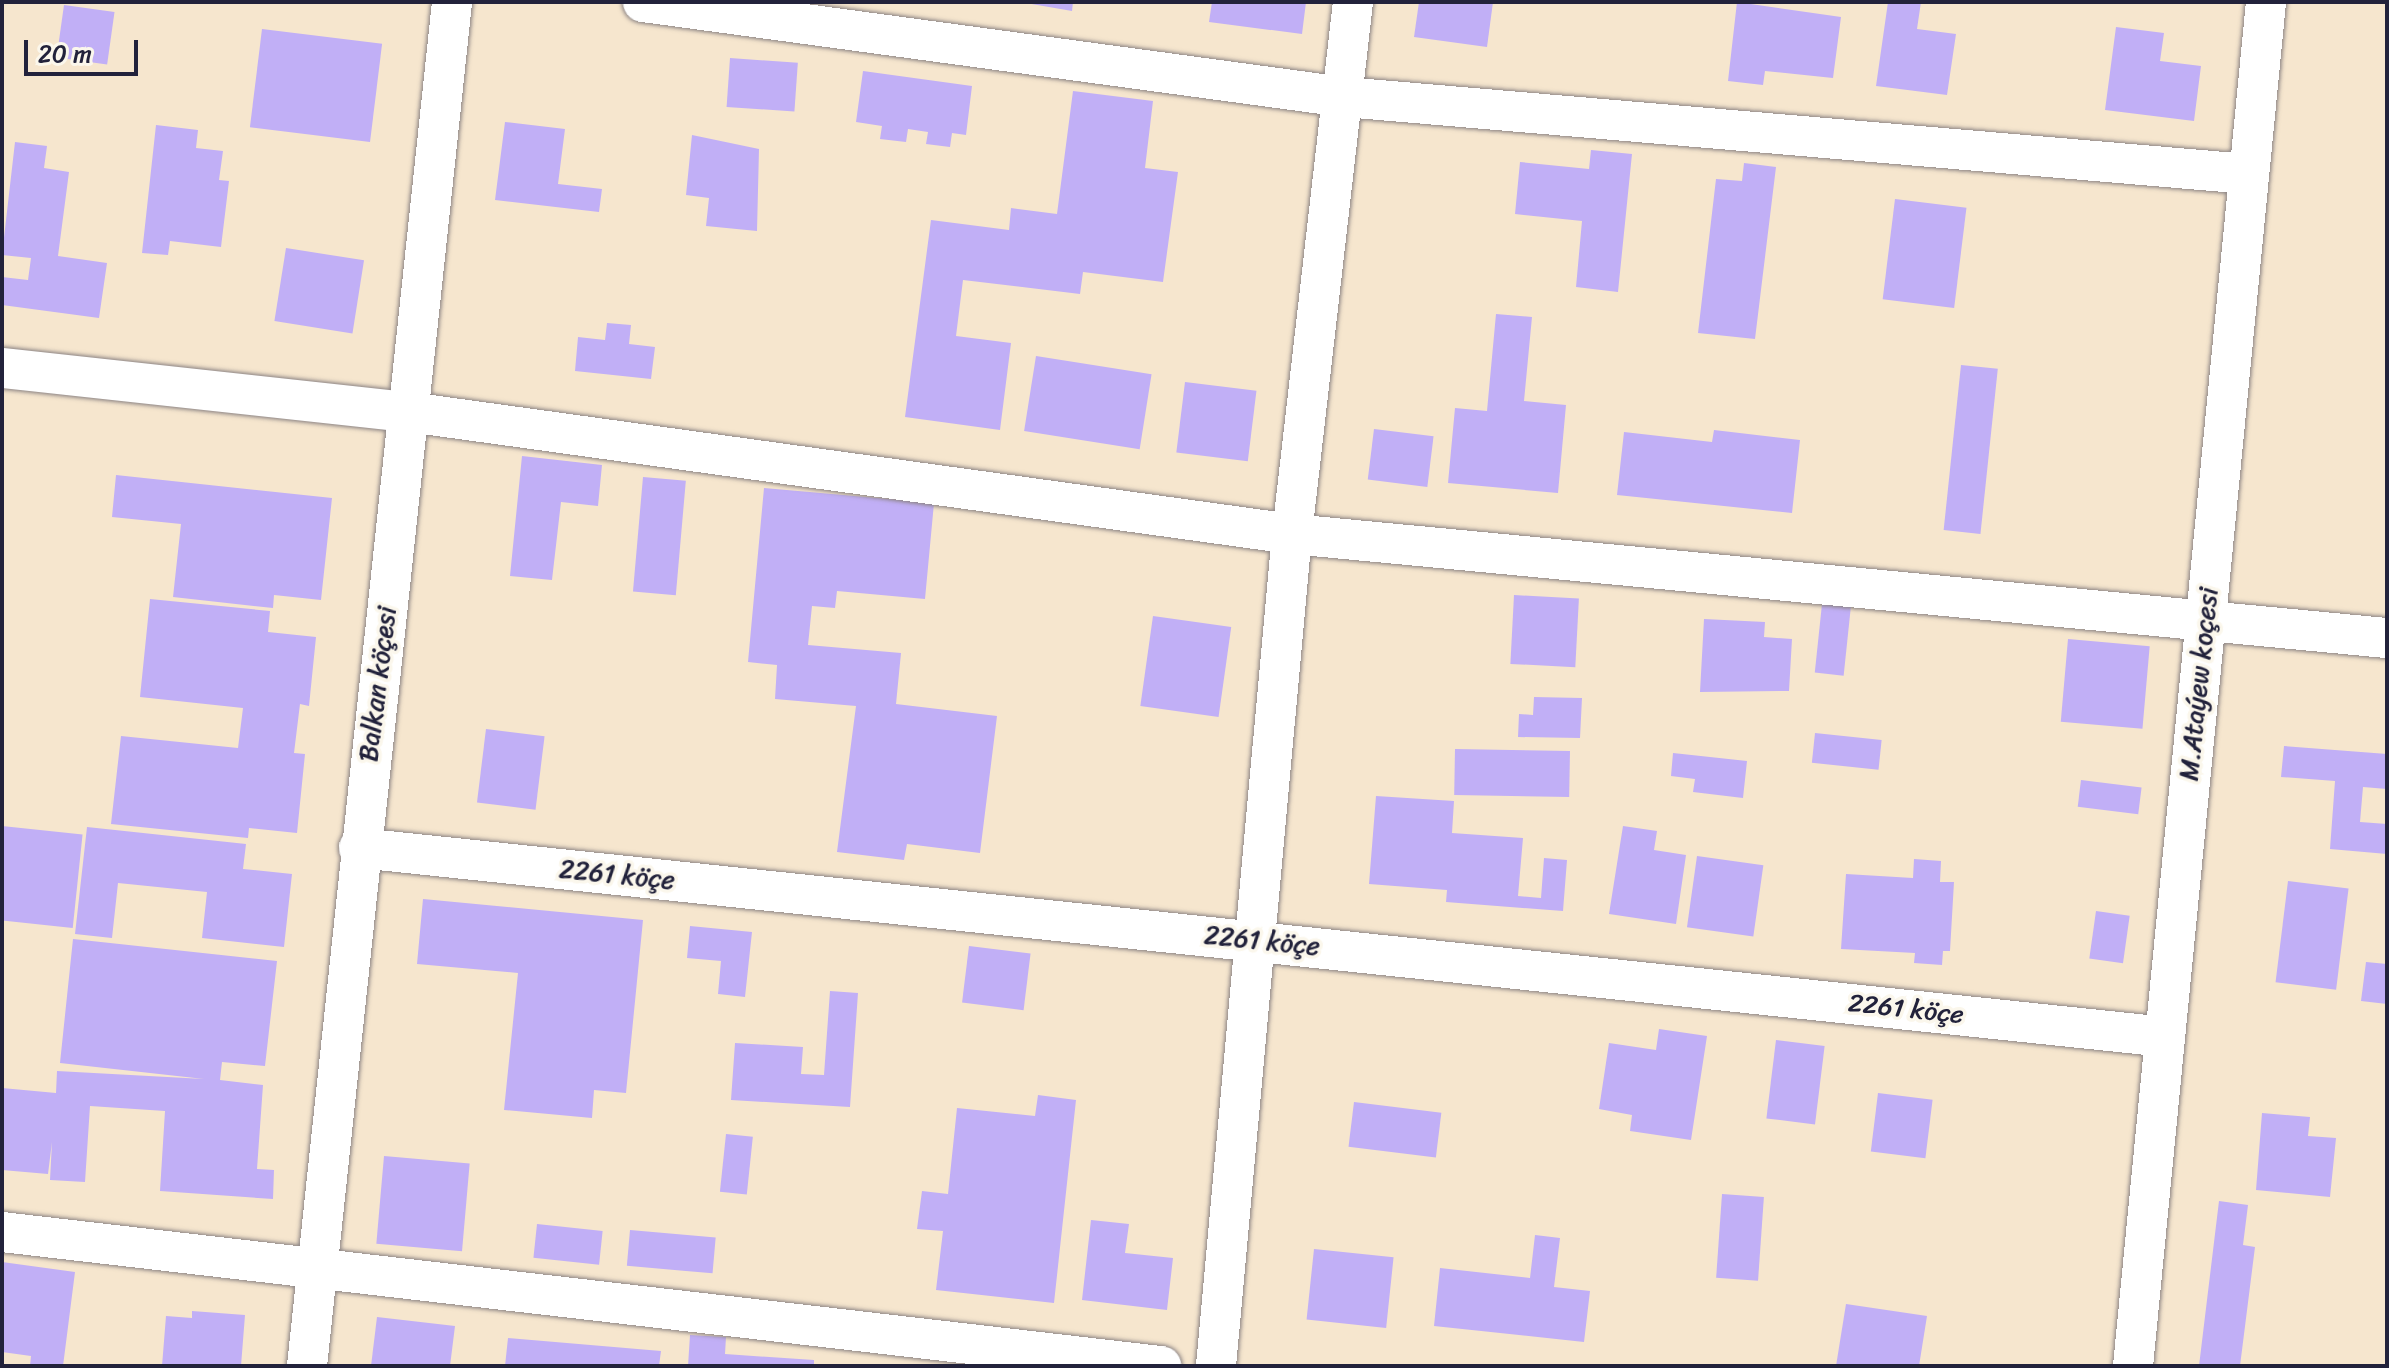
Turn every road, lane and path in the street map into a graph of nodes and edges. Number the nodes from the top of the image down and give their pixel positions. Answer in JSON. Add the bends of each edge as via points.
{"nodes":[{"id":1,"x":452,"y":2,"type":"edge"},
{"id":2,"x":643,"y":2,"type":"edge"},
{"id":3,"x":1353,"y":2,"type":"edge"},
{"id":4,"x":2266,"y":2,"type":"edge"},
{"id":5,"x":1344,"y":97,"type":"junction"},
{"id":6,"x":2248,"y":174,"type":"junction"},
{"id":7,"x":2,"y":368,"type":"edge"},
{"id":8,"x":409,"y":412,"type":"junction"},
{"id":9,"x":1292,"y":534,"type":"junction"},
{"id":10,"x":2205,"y":620,"type":"junction"},
{"id":11,"x":2387,"y":638,"type":"edge"},
{"id":12,"x":359,"y":848,"type":"junction"},
{"id":13,"x":1258,"y":941,"type":"junction"},
{"id":14,"x":2165,"y":1037,"type":"junction"},
{"id":15,"x":2,"y":1232,"type":"edge"},
{"id":16,"x":316,"y":1269,"type":"junction"},
{"id":17,"x":307,"y":1366,"type":"edge"},
{"id":18,"x":1161,"y":1366,"type":"edge"},
{"id":19,"x":1216,"y":1366,"type":"edge"},
{"id":20,"x":2133,"y":1366,"type":"edge"}],
"edges":[{"from":1,"to":8,"type":"street","name":"Balkan köçesi"},
{"from":2,"to":5,"type":"street"},
{"from":3,"to":5,"type":"street"},
{"from":4,"to":6,"type":"street","name":"M.Ataýew koçesi"},
{"from":5,"to":6,"type":"street"},
{"from":5,"to":9,"type":"street"},
{"from":6,"to":10,"type":"street","name":"M.Ataýew koçesi"},
{"from":7,"to":8,"type":"street"},
{"from":8,"to":9,"type":"street"},
{"from":8,"to":12,"type":"street","name":"Balkan köçesi"},
{"from":9,"to":10,"type":"street"},
{"from":9,"to":13,"type":"street"},
{"from":10,"to":11,"type":"street"},
{"from":10,"to":14,"type":"street","name":"M.Ataýew koçesi"},
{"from":12,"to":13,"type":"street","name":"2261 köçe"},
{"from":12,"to":16,"type":"street","name":"Balkan köçesi"},
{"from":13,"to":14,"type":"street","name":"2261 köçe"},
{"from":13,"to":19,"type":"street"},
{"from":14,"to":20,"type":"street","name":"M.Ataýew koçesi"},
{"from":15,"to":16,"type":"street"},
{"from":16,"to":17,"type":"street","name":"Balkan köçesi"},
{"from":16,"to":18,"type":"street"}]}
